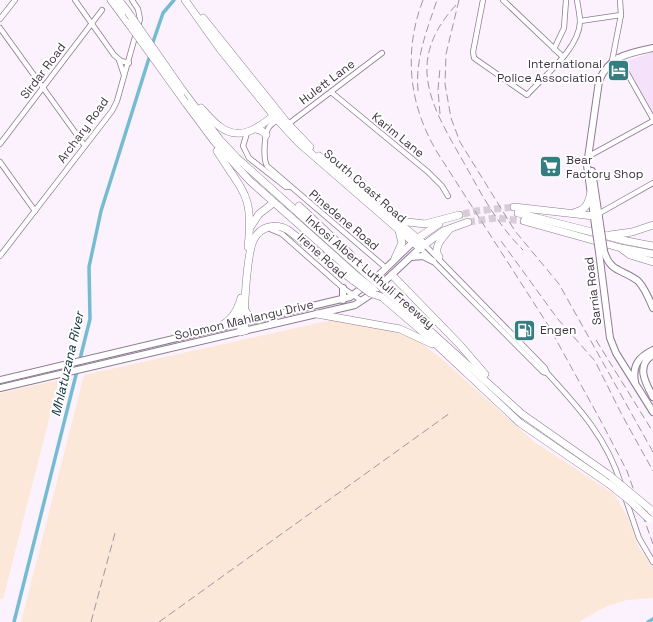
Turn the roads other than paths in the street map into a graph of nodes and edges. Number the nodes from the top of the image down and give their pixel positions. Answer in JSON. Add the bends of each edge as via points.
{"nodes":[{"id":1,"x":15,"y":0,"type":"edge"},
{"id":2,"x":75,"y":0,"type":"edge"},
{"id":3,"x":111,"y":0,"type":"edge"},
{"id":4,"x":119,"y":0,"type":"edge"},
{"id":5,"x":132,"y":0,"type":"edge"},
{"id":6,"x":185,"y":0,"type":"edge"},
{"id":7,"x":191,"y":0,"type":"edge"},
{"id":8,"x":483,"y":0,"type":"edge"},
{"id":9,"x":503,"y":0,"type":"edge"},
{"id":10,"x":577,"y":0,"type":"edge"},
{"id":11,"x":620,"y":0,"type":"edge"},
{"id":12,"x":565,"y":1,"type":"edge"},
{"id":13,"x":102,"y":10,"type":"dead end"},
{"id":14,"x":621,"y":15,"type":"junction"},
{"id":15,"x":0,"y":19,"type":"edge"},
{"id":16,"x":203,"y":21,"type":"junction"},
{"id":17,"x":580,"y":21,"type":"junction"},
{"id":18,"x":92,"y":24,"type":"junction"},
{"id":19,"x":0,"y":28,"type":"edge"},
{"id":20,"x":653,"y":48,"type":"edge"},
{"id":21,"x":554,"y":49,"type":"junction"},
{"id":22,"x":382,"y":53,"type":"dead end"},
{"id":23,"x":562,"y":57,"type":"junction"},
{"id":24,"x":118,"y":59,"type":"junction"},
{"id":25,"x":615,"y":59,"type":"junction"},
{"id":26,"x":129,"y":63,"type":"junction"},
{"id":27,"x":124,"y":81,"type":"junction"},
{"id":28,"x":44,"y":87,"type":"junction"},
{"id":29,"x":257,"y":89,"type":"junction"},
{"id":30,"x":331,"y":92,"type":"junction"},
{"id":31,"x":187,"y":100,"type":"junction"},
{"id":32,"x":267,"y":106,"type":"junction"},
{"id":33,"x":278,"y":116,"type":"junction"},
{"id":34,"x":653,"y":120,"type":"edge"},
{"id":35,"x":286,"y":126,"type":"junction"},
{"id":36,"x":259,"y":127,"type":"junction"},
{"id":37,"x":247,"y":133,"type":"junction"},
{"id":38,"x":266,"y":135,"type":"junction"},
{"id":39,"x":214,"y":141,"type":"junction"},
{"id":40,"x":0,"y":144,"type":"edge"},
{"id":41,"x":85,"y":146,"type":"junction"},
{"id":42,"x":589,"y":156,"type":"junction"},
{"id":43,"x":0,"y":162,"type":"edge"},
{"id":44,"x":265,"y":162,"type":"junction"},
{"id":45,"x":260,"y":168,"type":"junction"},
{"id":46,"x":653,"y":183,"type":"edge"},
{"id":47,"x":290,"y":187,"type":"junction"},
{"id":48,"x":591,"y":192,"type":"junction"},
{"id":49,"x":448,"y":196,"type":"dead end"},
{"id":50,"x":272,"y":204,"type":"dead end"},
{"id":51,"x":299,"y":206,"type":"dead end"},
{"id":52,"x":35,"y":211,"type":"junction"},
{"id":53,"x":565,"y":212,"type":"junction"},
{"id":54,"x":596,"y":215,"type":"junction"},
{"id":55,"x":468,"y":222,"type":"tunnel mouth"},
{"id":56,"x":524,"y":222,"type":"tunnel mouth"},
{"id":57,"x":396,"y":223,"type":"junction"},
{"id":58,"x":653,"y":225,"type":"edge"},
{"id":59,"x":250,"y":228,"type":"junction"},
{"id":60,"x":267,"y":228,"type":"junction"},
{"id":61,"x":450,"y":228,"type":"junction"},
{"id":62,"x":607,"y":235,"type":"junction"},
{"id":63,"x":416,"y":239,"type":"junction"},
{"id":64,"x":422,"y":246,"type":"junction"},
{"id":65,"x":653,"y":246,"type":"edge"},
{"id":66,"x":621,"y":248,"type":"junction"},
{"id":67,"x":602,"y":252,"type":"junction"},
{"id":68,"x":653,"y":254,"type":"edge"},
{"id":69,"x":0,"y":256,"type":"edge"},
{"id":70,"x":411,"y":257,"type":"junction"},
{"id":71,"x":395,"y":258,"type":"junction"},
{"id":72,"x":436,"y":259,"type":"junction"},
{"id":73,"x":653,"y":262,"type":"edge"},
{"id":74,"x":357,"y":265,"type":"junction"},
{"id":75,"x":386,"y":268,"type":"junction"},
{"id":76,"x":616,"y":269,"type":"junction"},
{"id":77,"x":392,"y":275,"type":"junction"},
{"id":78,"x":359,"y":276,"type":"junction"},
{"id":79,"x":604,"y":286,"type":"junction"},
{"id":80,"x":343,"y":288,"type":"junction"},
{"id":81,"x":385,"y":295,"type":"junction"},
{"id":82,"x":353,"y":296,"type":"junction"},
{"id":83,"x":474,"y":296,"type":"junction"},
{"id":84,"x":241,"y":298,"type":"junction"},
{"id":85,"x":470,"y":299,"type":"junction"},
{"id":86,"x":343,"y":300,"type":"junction"},
{"id":87,"x":362,"y":301,"type":"junction"},
{"id":88,"x":244,"y":306,"type":"junction"},
{"id":89,"x":653,"y":308,"type":"edge"},
{"id":90,"x":486,"y":312,"type":"junction"},
{"id":91,"x":317,"y":314,"type":"junction"},
{"id":92,"x":259,"y":320,"type":"junction"},
{"id":93,"x":242,"y":323,"type":"junction"},
{"id":94,"x":216,"y":329,"type":"junction"},
{"id":95,"x":243,"y":331,"type":"junction"},
{"id":96,"x":443,"y":350,"type":"junction"},
{"id":97,"x":653,"y":350,"type":"edge"},
{"id":98,"x":650,"y":356,"type":"edge"},
{"id":99,"x":632,"y":373,"type":"junction"},
{"id":100,"x":0,"y":380,"type":"edge"},
{"id":101,"x":0,"y":388,"type":"edge"},
{"id":102,"x":653,"y":397,"type":"edge"},
{"id":103,"x":507,"y":400,"type":"junction"},
{"id":104,"x":653,"y":412,"type":"edge"},
{"id":105,"x":651,"y":516,"type":"edge"},
{"id":106,"x":653,"y":562,"type":"edge"}],
"edges":[{"from":1,"to":15,"type":"street"},
{"from":2,"to":18,"type":"street"},
{"from":3,"to":31,"type":"highway","name":"Inkosi Albert Luthuli Freeway","bridge":true},
{"from":4,"to":31,"type":"highway","name":"Inkosi Albert Luthuli Freeway","bridge":true,"via":[[184,91]]},
{"from":5,"to":26,"type":"street","name":"Archary Road","via":[[140,19]]},
{"from":6,"to":16,"type":"highway","name":"South Coast Road"},
{"from":7,"to":16,"type":"highway","name":"South Coast Road"},
{"from":8,"to":23,"type":"street","via":[[473,55],[476,60],[527,95]]},
{"from":9,"to":21,"type":"street"},
{"from":10,"to":17,"type":"street"},
{"from":11,"to":14,"type":"street"},
{"from":12,"to":21,"type":"street","via":[[564,28]]},
{"from":13,"to":18,"type":"street","name":"Sirdar Road"},
{"from":14,"to":17,"type":"street"},
{"from":14,"to":25,"type":"street"},
{"from":16,"to":29,"type":"highway","name":"South Coast Road"},
{"from":17,"to":23,"type":"street","via":[[575,40]]},
{"from":18,"to":24,"type":"street"},
{"from":18,"to":28,"type":"street","name":"Sirdar Road"},
{"from":19,"to":28,"type":"street"},
{"from":20,"to":25,"type":"main road"},
{"from":21,"to":23,"type":"street"},
{"from":22,"to":30,"type":"street","name":"Hulett Lane"},
{"from":24,"to":26,"type":"street"},
{"from":24,"to":27,"type":"street","via":[[124,72]]},
{"from":25,"to":34,"type":"street"},
{"from":25,"to":42,"type":"main road","name":"Sarnia Road","via":[[605,69],[599,81]]},
{"from":26,"to":27,"type":"street","name":"Archary Road"},
{"from":27,"to":41,"type":"street","name":"Archary Road","via":[[112,111]]},
{"from":28,"to":40,"type":"street","name":"Sirdar Road"},
{"from":28,"to":41,"type":"street"},
{"from":29,"to":32,"type":"highway","name":"South Coast Road"},
{"from":29,"to":33,"type":"highway","name":"South Coast Road"},
{"from":30,"to":35,"type":"street","name":"Hulett Lane"},
{"from":30,"to":49,"type":"street","name":"Karim Lane","via":[[428,172]]},
{"from":31,"to":37,"type":"highway","via":[[225,130],[238,134]]},
{"from":31,"to":39,"type":"highway","name":"Inkosi Albert Luthuli Freeway"},
{"from":31,"to":74,"type":"highway","name":"Inkosi Albert Luthuli Freeway","via":[[236,158]]},
{"from":32,"to":33,"type":"highway","name":"South Coast Road"},
{"from":32,"to":36,"type":"highway"},
{"from":33,"to":35,"type":"highway","name":"South Coast Road"},
{"from":33,"to":36,"type":"highway"},
{"from":33,"to":38,"type":"street"},
{"from":34,"to":42,"type":"street"},
{"from":35,"to":57,"type":"highway","name":"South Coast Road","via":[[338,175]]},
{"from":36,"to":37,"type":"highway"},
{"from":36,"to":38,"type":"highway"},
{"from":37,"to":45,"type":"street","name":"Pinedene Road","via":[[243,142],[244,150]]},
{"from":38,"to":44,"type":"street"},
{"from":39,"to":59,"type":"highway","via":[[245,192],[249,206]]},
{"from":39,"to":78,"type":"highway","name":"Inkosi Albert Luthuli Freeway","via":[[261,191]]},
{"from":41,"to":52,"type":"street","name":"Archary Road"},
{"from":42,"to":48,"type":"main road","name":"Sarnia Road"},
{"from":42,"to":54,"type":"main road","name":"Sarnia Road"},
{"from":43,"to":52,"type":"street"},
{"from":44,"to":45,"type":"street"},
{"from":44,"to":47,"type":"street","name":"Pinedene Road"},
{"from":45,"to":47,"type":"street","name":"Pinedene Road","via":[[286,187]]},
{"from":46,"to":54,"type":"street"},
{"from":47,"to":75,"type":"street","name":"Pinedene Road"},
{"from":48,"to":53,"type":"highway","via":[[584,209]]},
{"from":48,"to":54,"type":"main road","name":"Sarnia Road"},
{"from":50,"to":59,"type":"highway","via":[[259,214]]},
{"from":51,"to":74,"type":"highway","via":[[351,254]]},
{"from":52,"to":69,"type":"street","name":"Archary Road"},
{"from":53,"to":54,"type":"highway"},
{"from":53,"to":62,"type":"highway","via":[[516,210]]},
{"from":54,"to":67,"type":"main road","name":"Sarnia Road","bridge":true},
{"from":55,"to":61,"type":"highway","name":"Solomon Mahlangu Drive"},
{"from":56,"to":66,"type":"highway"},
{"from":57,"to":63,"type":"highway","name":"South Coast Road"},
{"from":57,"to":63,"type":"highway","name":"Solomon Mahlangu Drive","via":[[425,224],[461,215],[432,227]]},
{"from":57,"to":71,"type":"highway","via":[[402,239]]},
{"from":58,"to":62,"type":"highway","via":[[632,232]]},
{"from":59,"to":84,"type":"highway"},
{"from":60,"to":78,"type":"highway","via":[[278,226],[288,230]]},
{"from":60,"to":80,"type":"street","name":"Irene Road","via":[[282,234]]},
{"from":60,"to":88,"type":"highway","via":[[257,234],[252,243]]},
{"from":61,"to":64,"type":"highway","name":"Solomon Mahlangu Drive"},
{"from":61,"to":72,"type":"highway","via":[[436,250]]},
{"from":62,"to":65,"type":"highway"},
{"from":63,"to":64,"type":"highway","name":"South Coast Road"},
{"from":63,"to":71,"type":"main road","name":"Solomon Mahlangu Drive"},
{"from":64,"to":70,"type":"main road","name":"Solomon Mahlangu Drive"},
{"from":64,"to":72,"type":"street","name":"South Coast Road"},
{"from":66,"to":68,"type":"highway"},
{"from":66,"to":73,"type":"highway"},
{"from":67,"to":76,"type":"main road","name":"Sarnia Road"},
{"from":67,"to":79,"type":"main road","name":"Sarnia Road"},
{"from":70,"to":72,"type":"main road"},
{"from":70,"to":77,"type":"main road","name":"Solomon Mahlangu Drive"},
{"from":71,"to":75,"type":"main road","name":"Solomon Mahlangu Drive"},
{"from":72,"to":83,"type":"street","name":"South Coast Road"},
{"from":72,"to":85,"type":"street","name":"South Coast Road"},
{"from":74,"to":78,"type":"highway","name":"Inkosi Albert Luthuli Freeway"},
{"from":75,"to":82,"type":"main road","name":"Solomon Mahlangu Drive"},
{"from":76,"to":79,"type":"main road","via":[[607,270]]},
{"from":76,"to":89,"type":"main road","name":"Sarnia Road","via":[[641,284]]},
{"from":77,"to":87,"type":"main road","name":"Solomon Mahlangu Drive"},
{"from":77,"to":103,"type":"highway","via":[[460,345]]},
{"from":78,"to":81,"type":"highway","name":"Inkosi Albert Luthuli Freeway","bridge":true},
{"from":78,"to":81,"type":"highway","bridge":true,"via":[[370,292]]},
{"from":79,"to":99,"type":"main road","name":"Sarnia Road","via":[[610,338],[613,347]]},
{"from":80,"to":82,"type":"street","name":"Irene Road"},
{"from":80,"to":86,"type":"main road"},
{"from":81,"to":96,"type":"highway","name":"Inkosi Albert Luthuli Freeway"},
{"from":81,"to":103,"type":"highway","name":"Inkosi Albert Luthuli Freeway"},
{"from":82,"to":86,"type":"main road","name":"Solomon Mahlangu Drive"},
{"from":82,"to":87,"type":"street","name":"Irene Road"},
{"from":83,"to":85,"type":"street"},
{"from":83,"to":90,"type":"street","name":"South Coast Road"},
{"from":84,"to":93,"type":"highway"},
{"from":84,"to":94,"type":"highway","via":[[234,316]]},
{"from":85,"to":90,"type":"street","name":"South Coast Road"},
{"from":86,"to":92,"type":"main road","name":"Solomon Mahlangu Drive"},
{"from":87,"to":91,"type":"main road","name":"Solomon Mahlangu Drive"},
{"from":88,"to":92,"type":"highway","via":[[249,317]]},
{"from":88,"to":93,"type":"highway"},
{"from":90,"to":106,"type":"street","name":"South Coast Road","via":[[543,372],[547,373],[592,425],[615,465],[638,538]]},
{"from":91,"to":95,"type":"main road","name":"Solomon Mahlangu Drive"},
{"from":91,"to":96,"type":"highway","via":[[400,329]]},
{"from":92,"to":93,"type":"main road","name":"Solomon Mahlangu Drive"},
{"from":93,"to":94,"type":"main road","name":"Solomon Mahlangu Drive"},
{"from":93,"to":95,"type":"highway"},
{"from":94,"to":100,"type":"main road","name":"Solomon Mahlangu Drive"},
{"from":95,"to":101,"type":"main road","name":"Solomon Mahlangu Drive"},
{"from":96,"to":105,"type":"highway","name":"Inkosi Albert Luthuli Freeway","bridge":true,"via":[[525,426]]},
{"from":97,"to":99,"type":"main road","via":[[639,358]]},
{"from":98,"to":99,"type":"main road"},
{"from":98,"to":102,"type":"main road","via":[[644,366],[643,375]]},
{"from":99,"to":104,"type":"main road","via":[[636,385]]},
{"from":103,"to":105,"type":"highway","name":"Inkosi Albert Luthuli Freeway","bridge":true,"via":[[536,425],[609,475]]}]}
